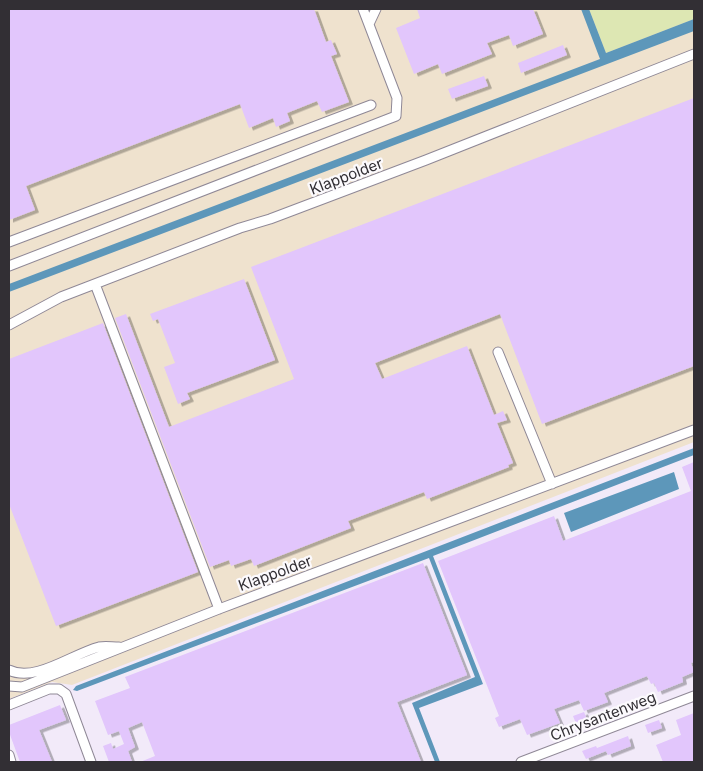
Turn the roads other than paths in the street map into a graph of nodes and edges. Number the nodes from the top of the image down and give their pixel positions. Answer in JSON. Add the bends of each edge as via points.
{"nodes":[{"id":1,"x":363,"y":9,"type":"edge"},
{"id":2,"x":376,"y":9,"type":"edge"},
{"id":3,"x":369,"y":24,"type":"junction"},
{"id":4,"x":694,"y":54,"type":"edge"},
{"id":5,"x":371,"y":105,"type":"dead end"},
{"id":6,"x":9,"y":242,"type":"edge"},
{"id":7,"x":9,"y":266,"type":"edge"},
{"id":8,"x":95,"y":284,"type":"junction"},
{"id":9,"x":9,"y":325,"type":"edge"},
{"id":10,"x":498,"y":352,"type":"dead end"},
{"id":11,"x":694,"y":430,"type":"edge"},
{"id":12,"x":552,"y":484,"type":"junction"},
{"id":13,"x":219,"y":609,"type":"junction"},
{"id":14,"x":121,"y":648,"type":"junction"},
{"id":15,"x":9,"y":670,"type":"edge"},
{"id":16,"x":9,"y":686,"type":"edge"},
{"id":17,"x":694,"y":696,"type":"edge"},
{"id":18,"x":9,"y":705,"type":"edge"},
{"id":19,"x":9,"y":755,"type":"edge"},
{"id":20,"x":11,"y":762,"type":"edge"},
{"id":21,"x":90,"y":762,"type":"edge"},
{"id":22,"x":521,"y":762,"type":"edge"}],
"edges":[{"from":1,"to":3,"type":"street"},
{"from":2,"to":3,"type":"street"},
{"from":3,"to":7,"type":"street","via":[[397,98],[396,116]]},
{"from":4,"to":8,"type":"street","name":"Klappolder","via":[[426,160]]},
{"from":5,"to":6,"type":"street"},
{"from":8,"to":9,"type":"street","name":"Klappolder"},
{"from":8,"to":13,"type":"street"},
{"from":10,"to":12,"type":"street"},
{"from":11,"to":12,"type":"street","name":"Klappolder"},
{"from":12,"to":13,"type":"street","name":"Klappolder"},
{"from":13,"to":14,"type":"street","name":"Klappolder"},
{"from":14,"to":15,"type":"street","name":"Klappolder","via":[[100,647],[32,673],[18,674]]},
{"from":14,"to":16,"type":"street","name":"Klappolder","via":[[22,687]]},
{"from":17,"to":22,"type":"street","name":"Chrysantenweg"},
{"from":18,"to":21,"type":"street","via":[[49,689],[59,689],[66,694]]},
{"from":19,"to":20,"type":"street"}]}
